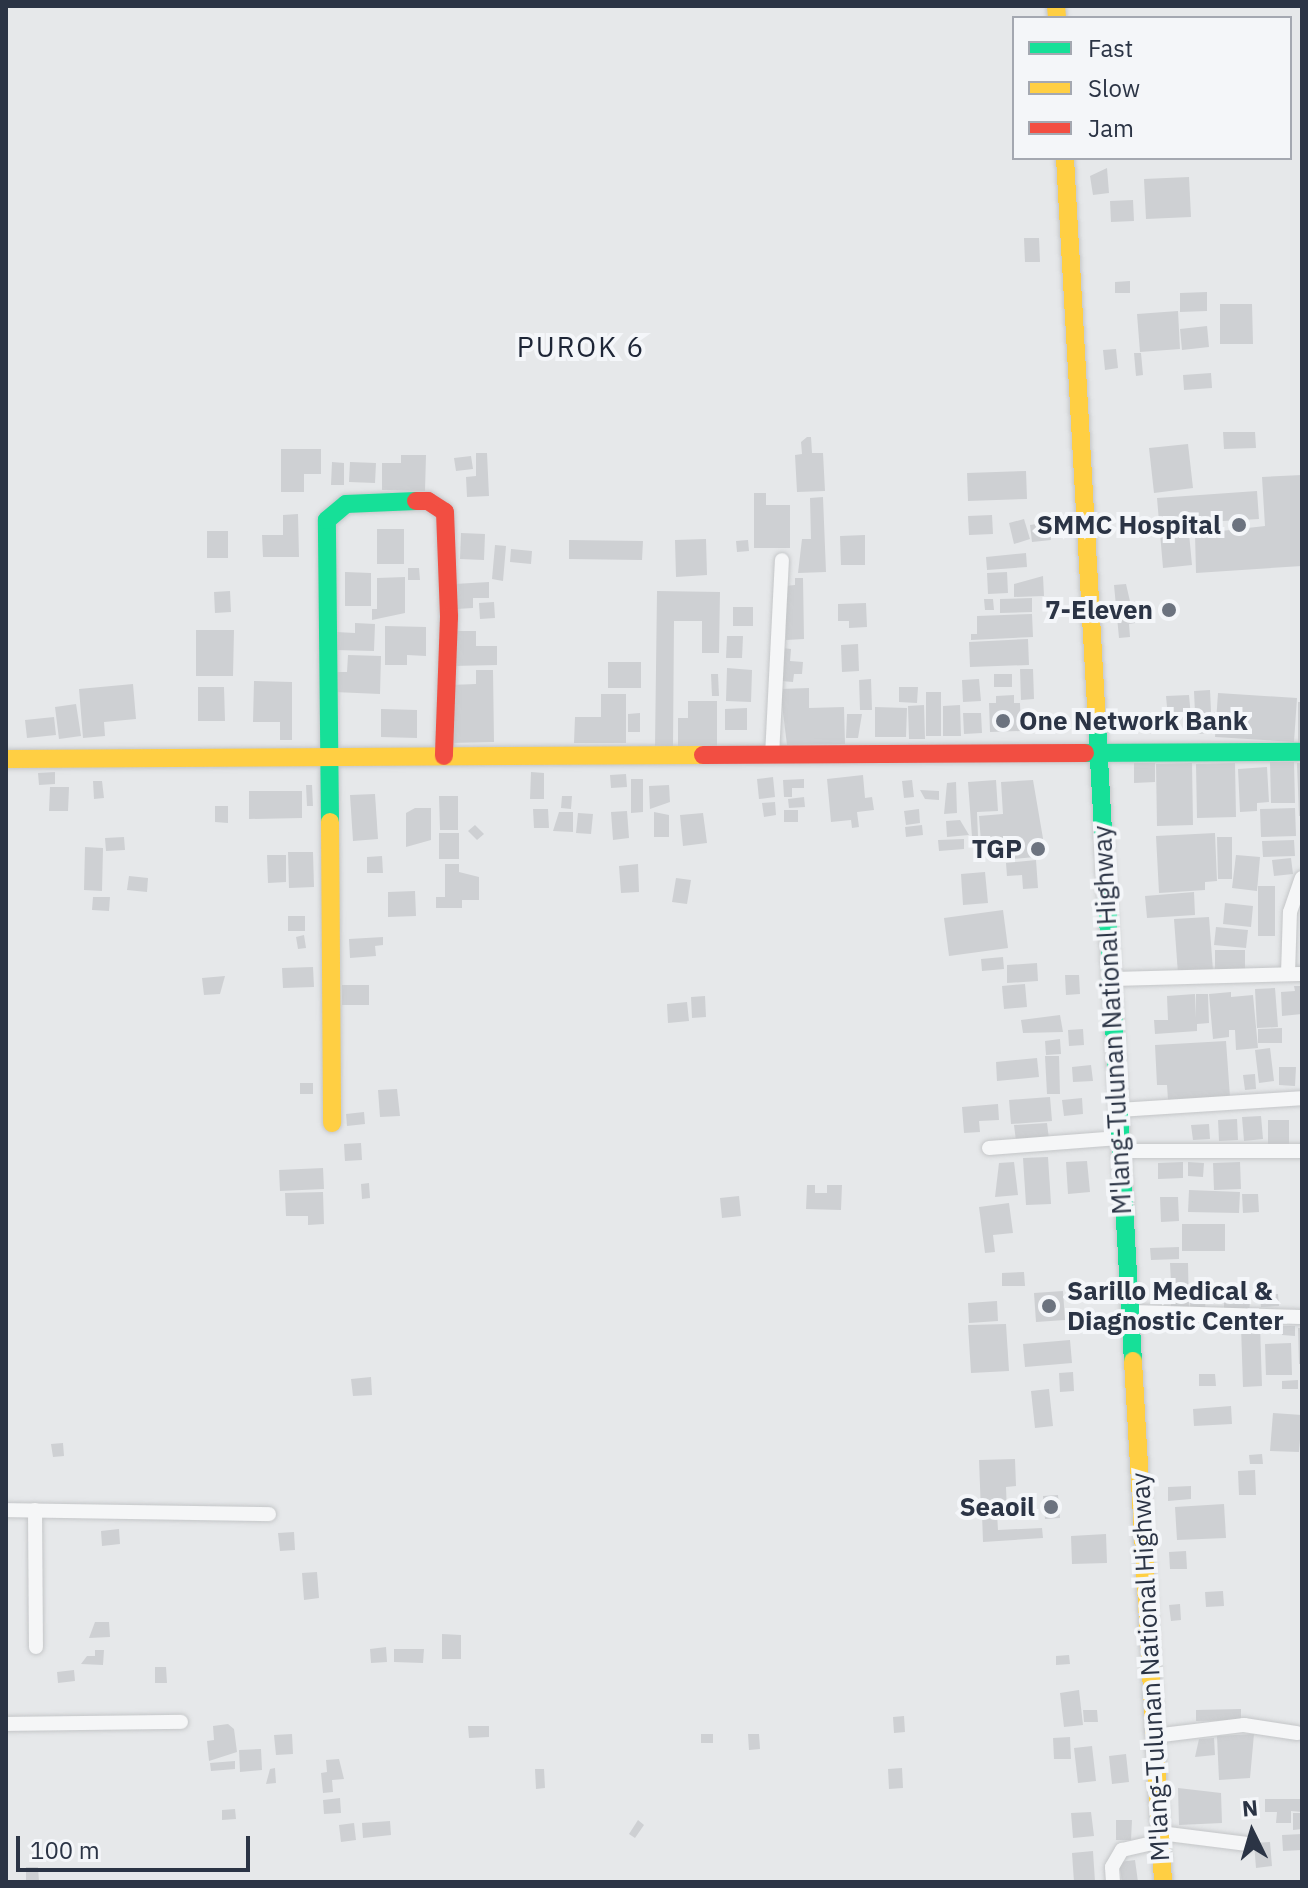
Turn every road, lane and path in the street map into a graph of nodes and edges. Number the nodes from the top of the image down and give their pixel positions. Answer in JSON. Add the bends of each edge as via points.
{"nodes":[{"id":1,"x":1065,"y":160,"type":"edge"},
{"id":2,"x":782,"y":560,"type":"dead end"},
{"id":3,"x":1096,"y":750,"type":"junction"},
{"id":4,"x":1302,"y":752,"type":"edge"},
{"id":5,"x":331,"y":756,"type":"junction"},
{"id":6,"x":444,"y":756,"type":"junction"},
{"id":7,"x":772,"y":756,"type":"junction"},
{"id":8,"x":6,"y":759,"type":"edge"},
{"id":9,"x":1302,"y":878,"type":"edge"},
{"id":10,"x":1295,"y":974,"type":"edge"},
{"id":11,"x":1111,"y":979,"type":"junction"},
{"id":12,"x":1302,"y":1098,"type":"edge"},
{"id":13,"x":1118,"y":1110,"type":"junction"},
{"id":14,"x":332,"y":1123,"type":"dead end"},
{"id":15,"x":1120,"y":1145,"type":"junction"},
{"id":16,"x":989,"y":1148,"type":"dead end"},
{"id":17,"x":1302,"y":1151,"type":"edge"},
{"id":18,"x":1130,"y":1312,"type":"junction"},
{"id":19,"x":1302,"y":1317,"type":"edge"},
{"id":20,"x":6,"y":1510,"type":"edge"},
{"id":21,"x":35,"y":1510,"type":"junction"},
{"id":22,"x":269,"y":1514,"type":"dead end"},
{"id":23,"x":36,"y":1647,"type":"dead end"},
{"id":24,"x":181,"y":1722,"type":"dead end"},
{"id":25,"x":6,"y":1724,"type":"edge"},
{"id":26,"x":1297,"y":1733,"type":"dead end"},
{"id":27,"x":1154,"y":1736,"type":"junction"},
{"id":28,"x":1160,"y":1837,"type":"junction"},
{"id":29,"x":1247,"y":1844,"type":"dead end"},
{"id":30,"x":1113,"y":1882,"type":"edge"},
{"id":31,"x":1163,"y":1882,"type":"edge"}],
"edges":[{"from":1,"to":3,"type":"main road","name":"M'lang-Tulunan National Highway"},
{"from":2,"to":7,"type":"street"},
{"from":3,"to":4,"type":"main road"},
{"from":3,"to":7,"type":"main road"},
{"from":3,"to":11,"type":"main road","name":"M'lang-Tulunan National Highway"},
{"from":5,"to":6,"type":"main road"},
{"from":5,"to":6,"type":"main road","via":[[327,520],[346,504],[428,501],[445,512],[449,526]]},
{"from":5,"to":8,"type":"main road"},
{"from":5,"to":14,"type":"main road"},
{"from":6,"to":7,"type":"main road"},
{"from":9,"to":10,"type":"street","via":[[1290,912]]},
{"from":10,"to":11,"type":"street"},
{"from":11,"to":13,"type":"main road","name":"M'lang-Tulunan National Highway"},
{"from":12,"to":13,"type":"street"},
{"from":13,"to":15,"type":"main road","name":"M'lang-Tulunan National Highway"},
{"from":15,"to":16,"type":"street"},
{"from":15,"to":17,"type":"street"},
{"from":15,"to":18,"type":"main road","name":"M'lang-Tulunan National Highway"},
{"from":18,"to":19,"type":"street"},
{"from":18,"to":27,"type":"main road","name":"M'lang-Tulunan National Highway"},
{"from":20,"to":21,"type":"street"},
{"from":21,"to":22,"type":"street"},
{"from":21,"to":23,"type":"street"},
{"from":24,"to":25,"type":"street"},
{"from":26,"to":27,"type":"street","via":[[1244,1725]]},
{"from":27,"to":28,"type":"main road","name":"M'lang-Tulunan National Highway"},
{"from":28,"to":29,"type":"street"},
{"from":28,"to":30,"type":"street","via":[[1122,1850],[1112,1867]]},
{"from":28,"to":31,"type":"main road","name":"M'lang-Tulunan National Highway"}]}
